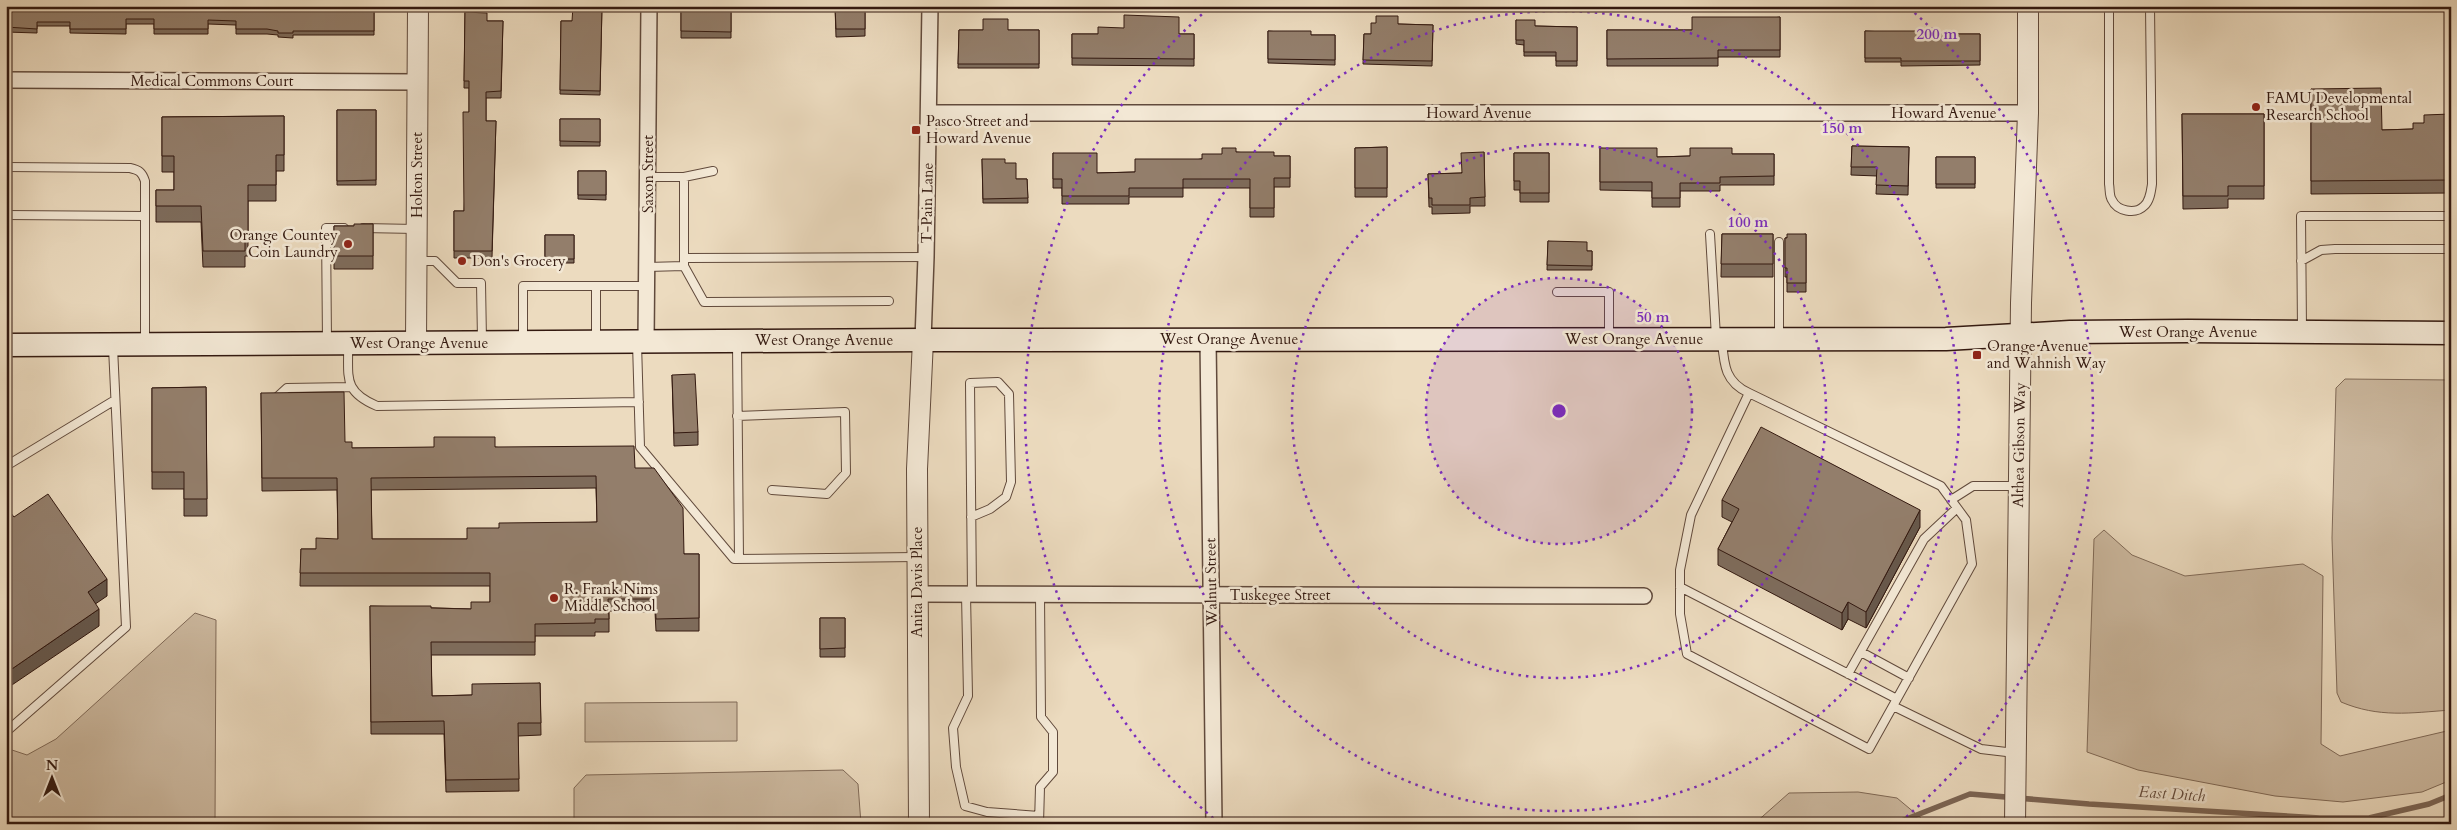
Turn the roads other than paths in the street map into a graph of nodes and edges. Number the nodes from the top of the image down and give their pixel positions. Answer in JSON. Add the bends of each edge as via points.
{"nodes":[{"id":1,"x":418,"y":6,"type":"edge"},
{"id":2,"x":649,"y":6,"type":"edge"},
{"id":3,"x":930,"y":6,"type":"edge"},
{"id":4,"x":2028,"y":6,"type":"edge"},
{"id":5,"x":2109,"y":6,"type":"edge"},
{"id":6,"x":2150,"y":6,"type":"edge"},
{"id":7,"x":6,"y":80,"type":"edge"},
{"id":8,"x":418,"y":82,"type":"junction"},
{"id":9,"x":929,"y":113,"type":"junction"},
{"id":10,"x":2028,"y":113,"type":"junction"},
{"id":11,"x":6,"y":167,"type":"edge"},
{"id":12,"x":713,"y":172,"type":"dead end"},
{"id":13,"x":648,"y":177,"type":"junction"},
{"id":14,"x":684,"y":177,"type":"junction"},
{"id":15,"x":6,"y":215,"type":"edge"},
{"id":16,"x":146,"y":216,"type":"junction"},
{"id":17,"x":2451,"y":216,"type":"edge"},
{"id":18,"x":416,"y":229,"type":"junction"},
{"id":19,"x":1710,"y":234,"type":"dead end"},
{"id":20,"x":1779,"y":242,"type":"dead end"},
{"id":21,"x":2451,"y":248,"type":"edge"},
{"id":22,"x":926,"y":257,"type":"junction"},
{"id":23,"x":684,"y":258,"type":"junction"},
{"id":24,"x":416,"y":261,"type":"junction"},
{"id":25,"x":2301,"y":261,"type":"junction"},
{"id":26,"x":684,"y":266,"type":"junction"},
{"id":27,"x":647,"y":267,"type":"junction"},
{"id":28,"x":596,"y":286,"type":"junction"},
{"id":29,"x":647,"y":286,"type":"junction"},
{"id":30,"x":1557,"y":292,"type":"dead end"},
{"id":31,"x":889,"y":301,"type":"dead end"},
{"id":32,"x":2302,"y":332,"type":"junction"},
{"id":33,"x":2451,"y":333,"type":"edge"},
{"id":34,"x":2021,"y":336,"type":"junction"},
{"id":35,"x":1208,"y":339,"type":"junction"},
{"id":36,"x":1609,"y":339,"type":"junction"},
{"id":37,"x":1719,"y":339,"type":"junction"},
{"id":38,"x":1779,"y":339,"type":"junction"},
{"id":39,"x":923,"y":340,"type":"junction"},
{"id":40,"x":737,"y":341,"type":"junction"},
{"id":41,"x":523,"y":342,"type":"junction"},
{"id":42,"x":596,"y":342,"type":"junction"},
{"id":43,"x":642,"y":342,"type":"junction"},
{"id":44,"x":337,"y":343,"type":"junction"},
{"id":45,"x":416,"y":343,"type":"junction"},
{"id":46,"x":482,"y":343,"type":"junction"},
{"id":47,"x":146,"y":344,"type":"junction"},
{"id":48,"x":6,"y":345,"type":"edge"},
{"id":49,"x":113,"y":345,"type":"junction"},
{"id":50,"x":351,"y":387,"type":"junction"},
{"id":51,"x":1749,"y":393,"type":"junction"},
{"id":52,"x":115,"y":400,"type":"junction"},
{"id":53,"x":274,"y":400,"type":"edge"},
{"id":54,"x":639,"y":402,"type":"junction"},
{"id":55,"x":738,"y":416,"type":"junction"},
{"id":56,"x":6,"y":466,"type":"edge"},
{"id":57,"x":2019,"y":486,"type":"junction"},
{"id":58,"x":772,"y":490,"type":"dead end"},
{"id":59,"x":1951,"y":500,"type":"junction"},
{"id":60,"x":1957,"y":508,"type":"junction"},
{"id":61,"x":971,"y":517,"type":"junction"},
{"id":62,"x":916,"y":557,"type":"junction"},
{"id":63,"x":739,"y":559,"type":"junction"},
{"id":64,"x":1680,"y":587,"type":"junction"},
{"id":65,"x":917,"y":594,"type":"junction"},
{"id":66,"x":969,"y":594,"type":"junction"},
{"id":67,"x":1040,"y":595,"type":"junction"},
{"id":68,"x":1211,"y":595,"type":"junction"},
{"id":69,"x":1644,"y":596,"type":"dead end"},
{"id":70,"x":1861,"y":652,"type":"junction"},
{"id":71,"x":1848,"y":674,"type":"junction"},
{"id":72,"x":1909,"y":678,"type":"junction"},
{"id":73,"x":1895,"y":702,"type":"junction"},
{"id":74,"x":7,"y":731,"type":"edge"},
{"id":75,"x":2015,"y":753,"type":"junction"},
{"id":76,"x":2015,"y":818,"type":"edge"},
{"id":77,"x":1039,"y":820,"type":"edge"},
{"id":78,"x":919,"y":824,"type":"edge"},
{"id":79,"x":1214,"y":824,"type":"edge"}],
"edges":[{"from":1,"to":8,"type":"street","name":"Holton Street"},
{"from":2,"to":13,"type":"street","name":"Saxon Street"},
{"from":3,"to":9,"type":"street","name":"T-Pain Lane"},
{"from":4,"to":10,"type":"street","name":"Althea Gibson Way"},
{"from":5,"to":6,"type":"lane","via":[[2109,184],[2111,200],[2126,211],[2143,207],[2152,184]]},
{"from":7,"to":8,"type":"street","name":"Medical Commons Court"},
{"from":8,"to":18,"type":"street","name":"Holton Street"},
{"from":9,"to":10,"type":"street","name":"Howard Avenue"},
{"from":9,"to":22,"type":"street","name":"T-Pain Lane"},
{"from":10,"to":34,"type":"street","name":"Althea Gibson Way"},
{"from":11,"to":16,"type":"lane","via":[[138,170],[146,181]]},
{"from":12,"to":14,"type":"lane"},
{"from":13,"to":14,"type":"lane"},
{"from":13,"to":27,"type":"street","name":"Saxon Street"},
{"from":14,"to":23,"type":"lane"},
{"from":15,"to":16,"type":"lane"},
{"from":16,"to":47,"type":"lane"},
{"from":17,"to":25,"type":"lane","via":[[2301,216]]},
{"from":18,"to":24,"type":"street","name":"Holton Street"},
{"from":18,"to":44,"type":"lane","via":[[326,228]]},
{"from":19,"to":37,"type":"lane"},
{"from":20,"to":38,"type":"lane"},
{"from":21,"to":25,"type":"lane","via":[[2328,249]]},
{"from":22,"to":23,"type":"lane"},
{"from":22,"to":39,"type":"street","name":"T-Pain Lane"},
{"from":23,"to":26,"type":"lane"},
{"from":24,"to":45,"type":"street","name":"Holton Street"},
{"from":24,"to":46,"type":"lane","via":[[434,261],[457,283],[482,283]]},
{"from":25,"to":32,"type":"lane"},
{"from":26,"to":27,"type":"lane"},
{"from":26,"to":31,"type":"lane","via":[[704,302]]},
{"from":27,"to":29,"type":"street","name":"Saxon Street"},
{"from":28,"to":29,"type":"lane"},
{"from":28,"to":41,"type":"lane","via":[[523,286]]},
{"from":28,"to":42,"type":"lane"},
{"from":29,"to":43,"type":"street","name":"Saxon Street"},
{"from":30,"to":36,"type":"lane","via":[[1609,292]]},
{"from":32,"to":33,"type":"main road","name":"West Orange Avenue"},
{"from":32,"to":34,"type":"main road","name":"West Orange Avenue","via":[[2070,332]]},
{"from":34,"to":38,"type":"main road","name":"West Orange Avenue"},
{"from":34,"to":57,"type":"street","name":"Althea Gibson Way"},
{"from":35,"to":36,"type":"main road","name":"West Orange Avenue"},
{"from":35,"to":39,"type":"main road","name":"West Orange Avenue"},
{"from":35,"to":68,"type":"street","name":"Walnut Street"},
{"from":36,"to":37,"type":"main road","name":"West Orange Avenue"},
{"from":37,"to":38,"type":"main road","name":"West Orange Avenue"},
{"from":37,"to":51,"type":"lane","via":[[1725,368],[1738,388]]},
{"from":39,"to":40,"type":"main road","name":"West Orange Avenue"},
{"from":39,"to":62,"type":"street","name":"Anita Davis Place"},
{"from":40,"to":43,"type":"main road","name":"West Orange Avenue"},
{"from":40,"to":55,"type":"lane"},
{"from":41,"to":42,"type":"main road","name":"West Orange Avenue"},
{"from":41,"to":46,"type":"main road","name":"West Orange Avenue"},
{"from":42,"to":43,"type":"main road","name":"West Orange Avenue"},
{"from":43,"to":54,"type":"lane"},
{"from":44,"to":45,"type":"main road","name":"West Orange Avenue"},
{"from":44,"to":47,"type":"main road","name":"West Orange Avenue"},
{"from":44,"to":50,"type":"lane"},
{"from":45,"to":46,"type":"main road","name":"West Orange Avenue"},
{"from":47,"to":49,"type":"main road","name":"West Orange Avenue"},
{"from":48,"to":49,"type":"main road","name":"West Orange Avenue"},
{"from":49,"to":52,"type":"lane"},
{"from":50,"to":53,"type":"lane","via":[[287,388]]},
{"from":50,"to":54,"type":"lane","via":[[353,392],[376,406]]},
{"from":51,"to":59,"type":"lane","via":[[1941,486]]},
{"from":51,"to":64,"type":"lane","via":[[1691,515],[1680,570]]},
{"from":52,"to":56,"type":"lane"},
{"from":52,"to":74,"type":"lane","via":[[126,627]]},
{"from":54,"to":63,"type":"lane","via":[[640,447],[734,559]]},
{"from":55,"to":58,"type":"lane","via":[[845,412],[846,473],[827,494]]},
{"from":55,"to":63,"type":"lane"},
{"from":57,"to":59,"type":"lane","via":[[1973,486]]},
{"from":57,"to":75,"type":"street","name":"Althea Gibson Way"},
{"from":59,"to":60,"type":"lane"},
{"from":60,"to":70,"type":"lane","via":[[1924,539]]},
{"from":60,"to":72,"type":"lane","via":[[1966,520],[1972,564]]},
{"from":61,"to":61,"type":"lane","via":[[1006,497],[1011,482],[1009,394],[998,382],[970,383]]},
{"from":61,"to":66,"type":"lane"},
{"from":62,"to":63,"type":"lane"},
{"from":62,"to":65,"type":"street","name":"Anita Davis Place"},
{"from":64,"to":71,"type":"lane"},
{"from":64,"to":73,"type":"lane","via":[[1680,614],[1687,654],[1869,748]]},
{"from":65,"to":66,"type":"street","name":"Tuskegee Street"},
{"from":65,"to":78,"type":"street","name":"Anita Davis Place"},
{"from":66,"to":67,"type":"street","name":"Tuskegee Street"},
{"from":66,"to":77,"type":"lane","via":[[968,696],[954,728],[956,768],[965,806]]},
{"from":67,"to":68,"type":"street","name":"Tuskegee Street"},
{"from":67,"to":77,"type":"lane","via":[[1041,717],[1054,732],[1053,772],[1040,787]]},
{"from":68,"to":69,"type":"street","name":"Tuskegee Street"},
{"from":68,"to":79,"type":"street","name":"Walnut Street"},
{"from":70,"to":71,"type":"lane"},
{"from":70,"to":72,"type":"lane"},
{"from":71,"to":73,"type":"lane"},
{"from":72,"to":73,"type":"lane"},
{"from":73,"to":75,"type":"lane","via":[[1980,749]]},
{"from":75,"to":76,"type":"street","name":"Althea Gibson Way"}]}
